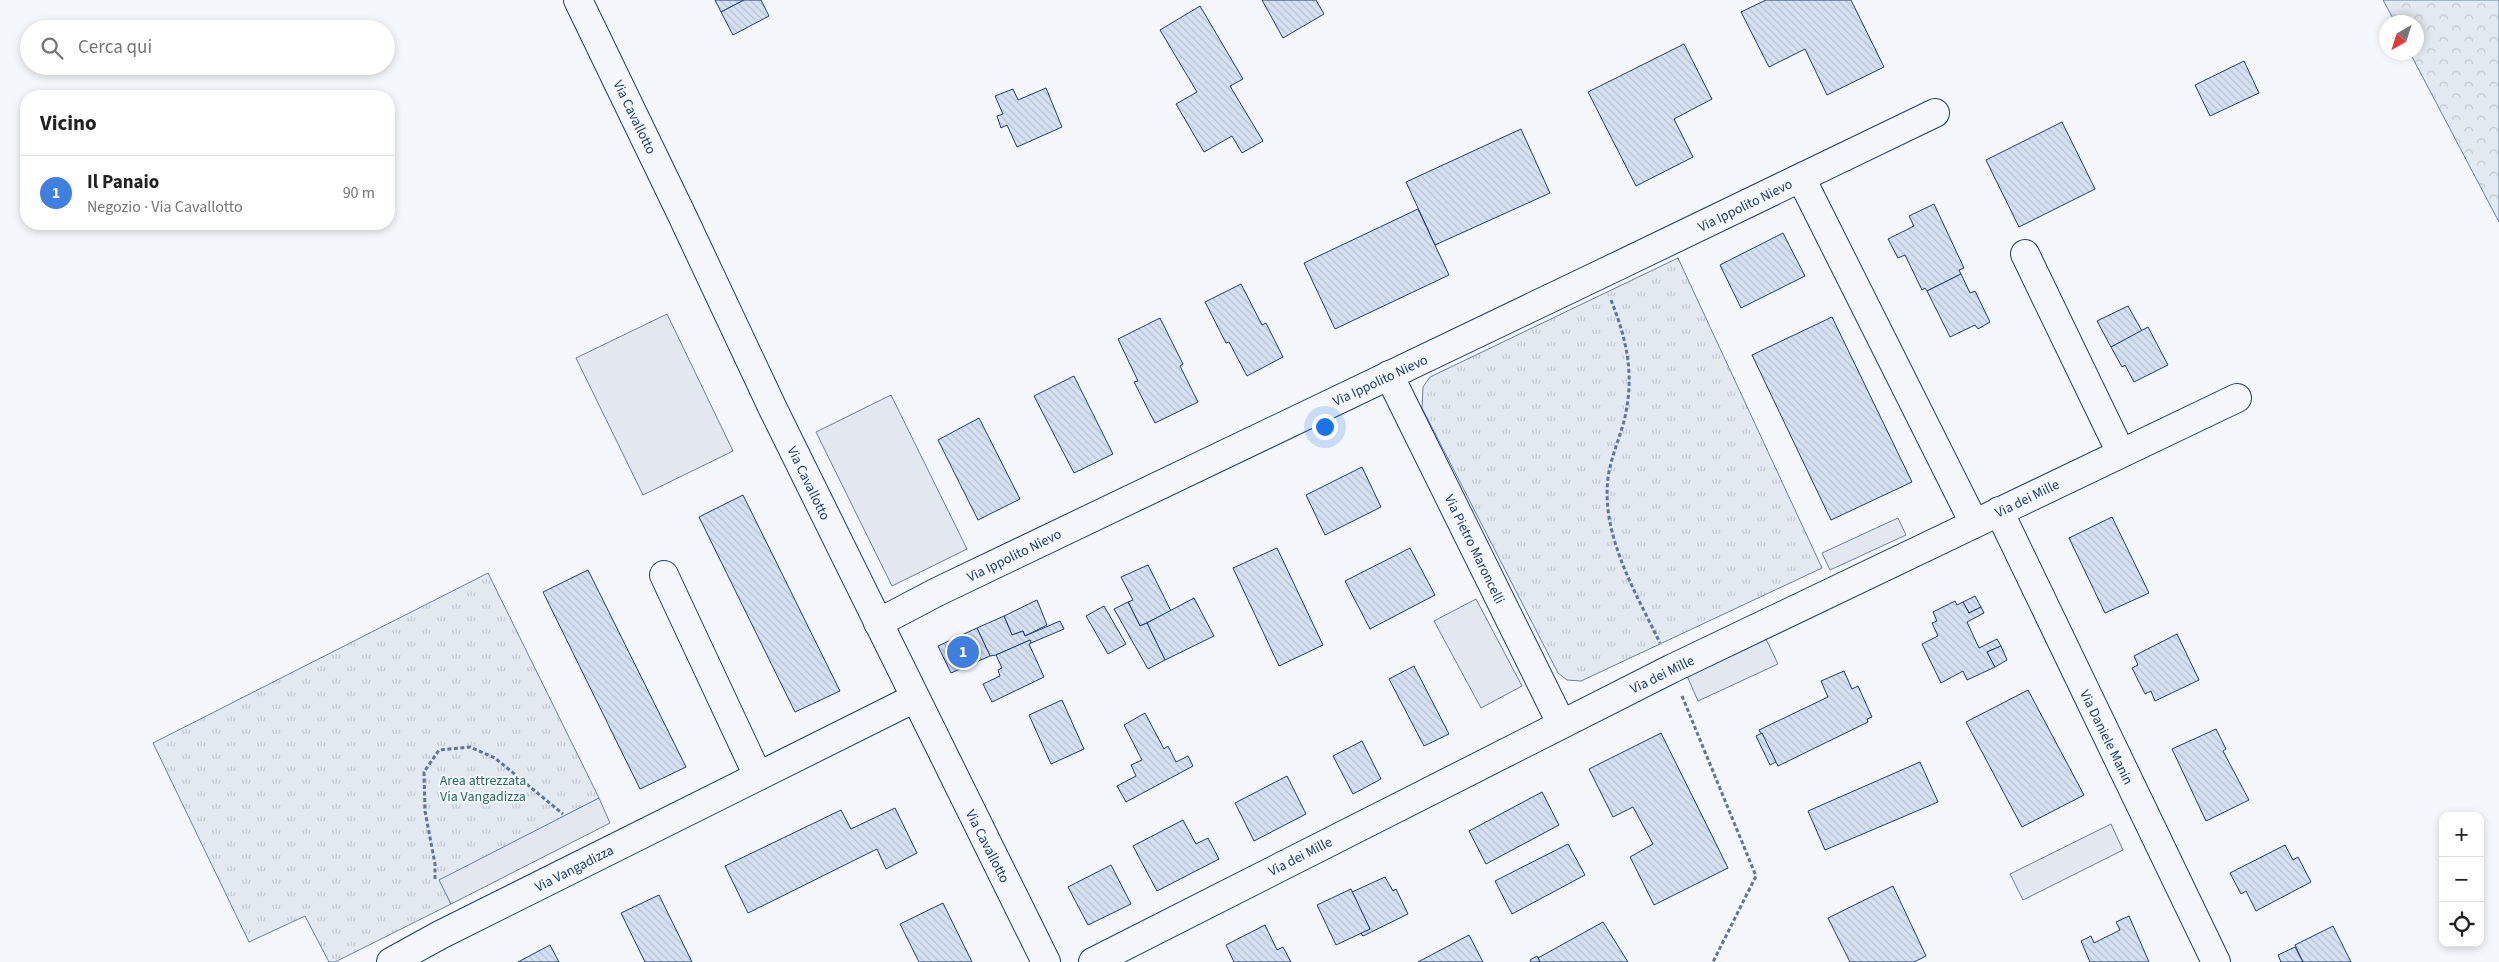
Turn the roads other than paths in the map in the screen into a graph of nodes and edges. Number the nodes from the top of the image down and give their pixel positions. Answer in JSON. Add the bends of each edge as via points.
{"nodes":[{"id":1,"x":578,"y":0,"type":"edge"},
{"id":2,"x":1935,"y":112,"type":"dead end"},
{"id":3,"x":1801,"y":178,"type":"junction"},
{"id":4,"x":2024,"y":254,"type":"dead end"},
{"id":5,"x":1389,"y":375,"type":"junction"},
{"id":6,"x":2237,"y":398,"type":"dead end"},
{"id":7,"x":2121,"y":453,"type":"junction"},
{"id":8,"x":1999,"y":512,"type":"junction"},
{"id":9,"x":1974,"y":523,"type":"junction"},
{"id":10,"x":664,"y":575,"type":"dead end"},
{"id":11,"x":878,"y":623,"type":"junction"},
{"id":12,"x":915,"y":698,"type":"junction"},
{"id":13,"x":1561,"y":723,"type":"junction"},
{"id":14,"x":758,"y":776,"type":"junction"},
{"id":15,"x":391,"y":962,"type":"edge"},
{"id":16,"x":1046,"y":962,"type":"edge"},
{"id":17,"x":1092,"y":962,"type":"edge"},
{"id":18,"x":2216,"y":962,"type":"edge"}],
"edges":[{"from":1,"to":11,"type":"street","name":"Via Cavallotto"},
{"from":2,"to":3,"type":"street","name":"Via Ippolito Nievo"},
{"from":3,"to":5,"type":"street","name":"Via Ippolito Nievo"},
{"from":3,"to":9,"type":"street","name":"Via Ippolito Nievo"},
{"from":4,"to":7,"type":"street"},
{"from":5,"to":11,"type":"street","name":"Via Ippolito Nievo"},
{"from":5,"to":13,"type":"street","name":"Via Pietro Maroncelli"},
{"from":6,"to":7,"type":"street","name":"Via dei Mille"},
{"from":7,"to":8,"type":"street","name":"Via dei Mille"},
{"from":8,"to":9,"type":"street","name":"Via dei Mille"},
{"from":8,"to":18,"type":"street","name":"Via Daniele Manin"},
{"from":9,"to":13,"type":"street","name":"Via dei Mille"},
{"from":10,"to":14,"type":"street"},
{"from":11,"to":12,"type":"street","name":"Via Cavallotto"},
{"from":12,"to":14,"type":"street","name":"Via Vangadizza"},
{"from":12,"to":16,"type":"street","name":"Via Cavallotto"},
{"from":13,"to":17,"type":"street","name":"Via dei Mille"},
{"from":14,"to":15,"type":"street","name":"Via Vangadizza"}]}
